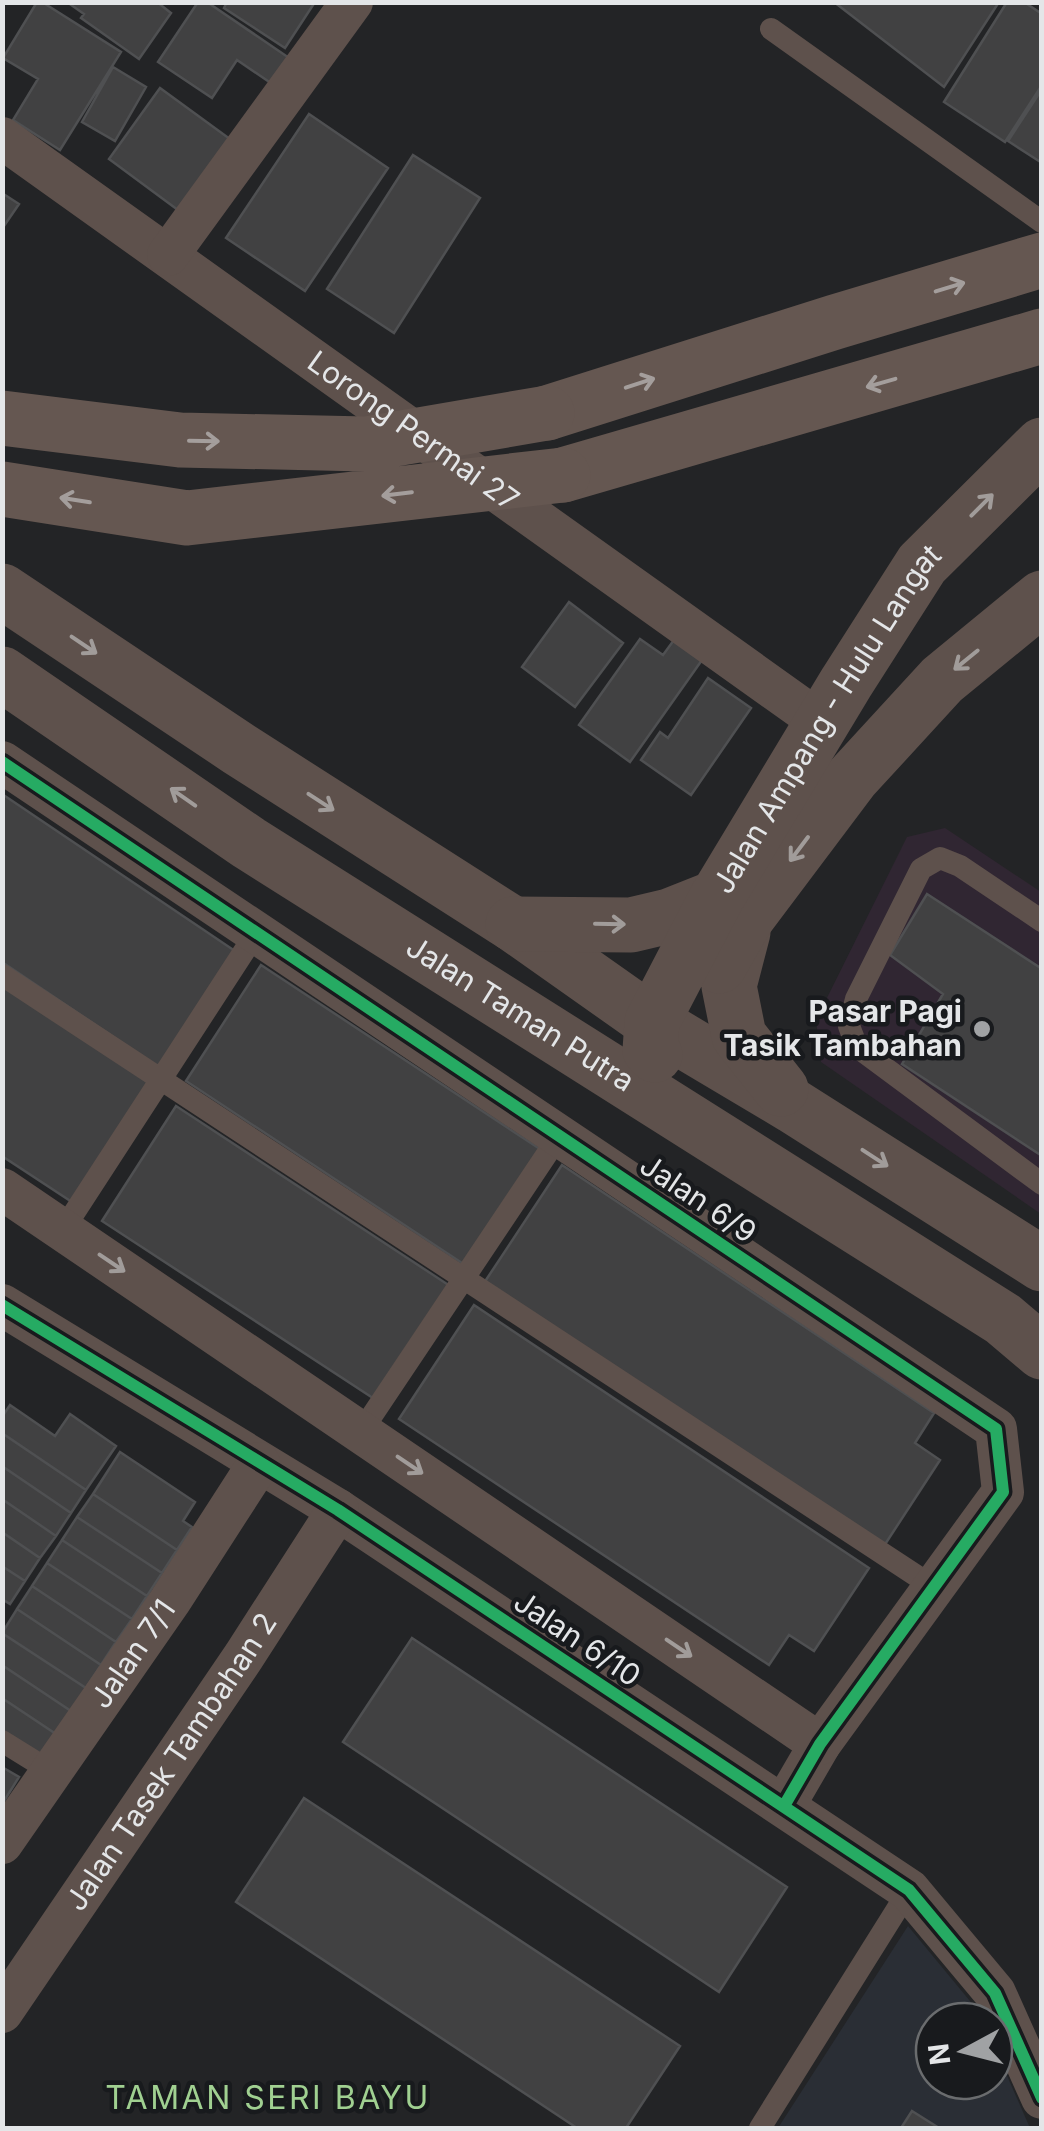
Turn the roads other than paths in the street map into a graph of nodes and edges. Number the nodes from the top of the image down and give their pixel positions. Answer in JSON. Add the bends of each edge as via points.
{"nodes":[{"id":1,"x":352,"y":2,"type":"edge"},
{"id":2,"x":771,"y":29,"type":"dead end"},
{"id":3,"x":2,"y":138,"type":"edge"},
{"id":4,"x":1042,"y":222,"type":"edge"},
{"id":5,"x":168,"y":255,"type":"junction"},
{"id":6,"x":1042,"y":260,"type":"edge"},
{"id":7,"x":1042,"y":336,"type":"edge"},
{"id":8,"x":2,"y":418,"type":"edge"},
{"id":9,"x":1042,"y":445,"type":"edge"},
{"id":10,"x":2,"y":488,"type":"edge"},
{"id":11,"x":2,"y":591,"type":"edge"},
{"id":12,"x":1042,"y":598,"type":"edge"},
{"id":13,"x":10,"y":679,"type":"edge"},
{"id":14,"x":822,"y":723,"type":"junction"},
{"id":15,"x":2,"y":762,"type":"edge"},
{"id":16,"x":249,"y":843,"type":"junction"},
{"id":17,"x":731,"y":908,"type":"junction"},
{"id":18,"x":1042,"y":921,"type":"edge"},
{"id":19,"x":513,"y":924,"type":"junction"},
{"id":20,"x":256,"y":934,"type":"junction"},
{"id":21,"x":2,"y":975,"type":"edge"},
{"id":22,"x":660,"y":1037,"type":"junction"},
{"id":23,"x":162,"y":1079,"type":"junction"},
{"id":24,"x":793,"y":1106,"type":"junction"},
{"id":25,"x":559,"y":1136,"type":"junction"},
{"id":26,"x":1042,"y":1184,"type":"edge"},
{"id":27,"x":2,"y":1189,"type":"edge"},
{"id":28,"x":63,"y":1230,"type":"junction"},
{"id":29,"x":1042,"y":1264,"type":"edge"},
{"id":30,"x":464,"y":1280,"type":"junction"},
{"id":31,"x":8,"y":1320,"type":"edge"},
{"id":32,"x":1022,"y":1336,"type":"edge"},
{"id":33,"x":361,"y":1432,"type":"junction"},
{"id":34,"x":260,"y":1463,"type":"junction"},
{"id":35,"x":338,"y":1510,"type":"junction"},
{"id":36,"x":932,"y":1586,"type":"junction"},
{"id":37,"x":2,"y":1741,"type":"edge"},
{"id":38,"x":820,"y":1744,"type":"junction"},
{"id":39,"x":52,"y":1772,"type":"junction"},
{"id":40,"x":784,"y":1806,"type":"junction"},
{"id":41,"x":2,"y":1843,"type":"edge"},
{"id":42,"x":910,"y":1890,"type":"junction"},
{"id":43,"x":2,"y":2012,"type":"edge"},
{"id":44,"x":1042,"y":2098,"type":"edge"},
{"id":45,"x":760,"y":2128,"type":"edge"}],
"edges":[{"from":1,"to":5,"type":"street"},
{"from":2,"to":4,"type":"lane"},
{"from":3,"to":5,"type":"street","name":"Lorong Permai 27"},
{"from":5,"to":14,"type":"street","name":"Lorong Permai 27"},
{"from":8,"to":6,"type":"highway","one_way":true,"bridge":true,"via":[[180,440],[366,444],[547,412]]},
{"from":7,"to":10,"type":"highway","one_way":true,"bridge":true,"via":[[563,476],[187,518]]},
{"from":14,"to":9,"type":"street","name":"Jalan Ampang - Hulu Langat","one_way":true,"via":[[922,564]]},
{"from":11,"to":19,"type":"street","one_way":true},
{"from":12,"to":17,"type":"street","name":"Jalan Ampang - Hulu Langat","one_way":true,"via":[[942,680]]},
{"from":16,"to":13,"type":"street","name":"Jalan Taman Putra","one_way":true},
{"from":14,"to":17,"type":"street","name":"Jalan Ampang - Hulu Langat"},
{"from":15,"to":20,"type":"street","name":"Jalan 6/9"},
{"from":16,"to":22,"type":"street","via":[[330,862],[594,1034],[622,1045]]},
{"from":16,"to":32,"type":"street","name":"Jalan Taman Putra"},
{"from":19,"to":17,"type":"street","one_way":true,"via":[[631,925]]},
{"from":17,"to":22,"type":"street","name":"Jalan Ampang - Hulu Langat"},
{"from":17,"to":24,"type":"street","via":[[730,986],[739,1036]]},
{"from":18,"to":26,"type":"lane","via":[[940,858],[920,869],[848,1026],[857,1047]]},
{"from":19,"to":22,"type":"street"},
{"from":20,"to":23,"type":"lane"},
{"from":20,"to":25,"type":"street","name":"Jalan 6/9"},
{"from":21,"to":23,"type":"lane"},
{"from":22,"to":24,"type":"street"},
{"from":22,"to":32,"type":"street","via":[[684,1082],[836,1182]]},
{"from":23,"to":28,"type":"lane"},
{"from":23,"to":30,"type":"lane"},
{"from":24,"to":29,"type":"street","one_way":true},
{"from":25,"to":30,"type":"lane"},
{"from":25,"to":36,"type":"street","name":"Jalan 6/9","via":[[996,1429],[1003,1492]]},
{"from":27,"to":28,"type":"street","name":"Jalan 6/10"},
{"from":28,"to":33,"type":"street","name":"Jalan 6/10","one_way":true},
{"from":30,"to":33,"type":"lane"},
{"from":30,"to":36,"type":"lane"},
{"from":31,"to":34,"type":"street","name":"Jalan 6/10"},
{"from":33,"to":38,"type":"street","name":"Jalan 6/10","one_way":true},
{"from":34,"to":35,"type":"street","name":"Jalan 6/10"},
{"from":34,"to":39,"type":"street","name":"Jalan 7/1"},
{"from":35,"to":40,"type":"street","name":"Jalan 6/10"},
{"from":35,"to":43,"type":"street","name":"Jalan Tasek Tambahan 2"},
{"from":36,"to":38,"type":"street","name":"Jalan 6/9"},
{"from":37,"to":39,"type":"lane"},
{"from":38,"to":40,"type":"street","name":"Jalan 6/9"},
{"from":39,"to":41,"type":"street","name":"Jalan 7/1"},
{"from":40,"to":42,"type":"street","name":"Jalan 6/10"},
{"from":42,"to":44,"type":"street","name":"Jalan 6/10","via":[[995,1993]]},
{"from":42,"to":45,"type":"lane"}]}
